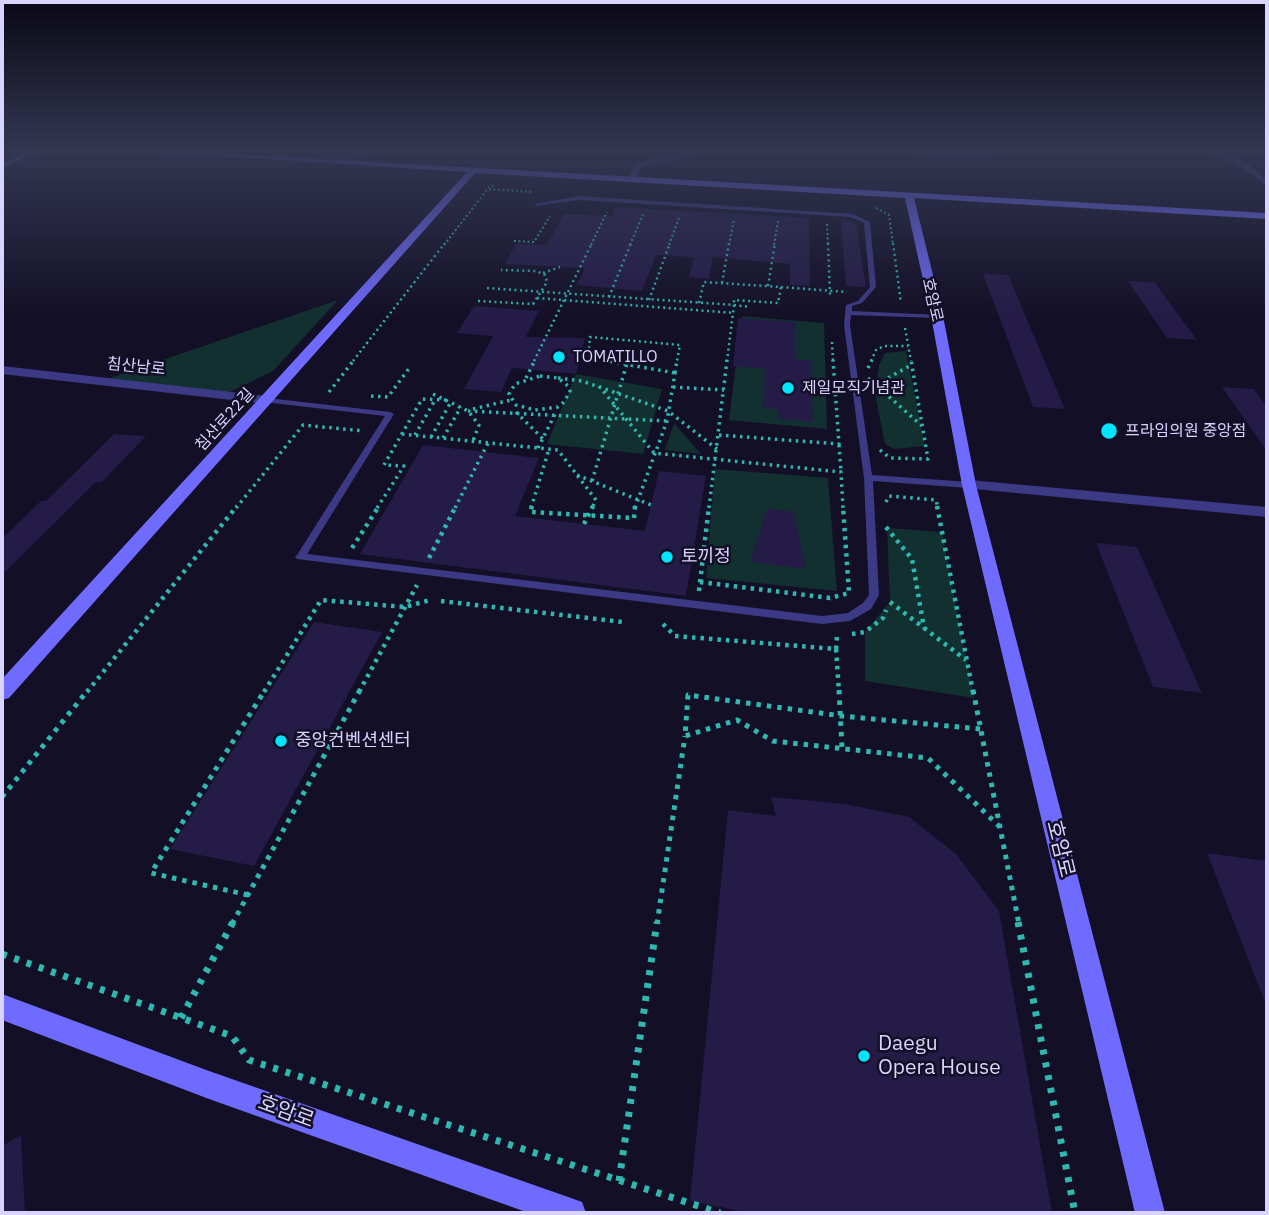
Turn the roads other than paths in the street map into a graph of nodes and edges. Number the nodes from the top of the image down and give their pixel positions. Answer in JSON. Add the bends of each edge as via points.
{"nodes":[{"id":1,"x":438,"y":209,"type":"edge"},
{"id":2,"x":746,"y":209,"type":"edge"},
{"id":3,"x":912,"y":209,"type":"edge"},
{"id":4,"x":1129,"y":209,"type":"edge"},
{"id":5,"x":1267,"y":216,"type":"edge"},
{"id":6,"x":847,"y":313,"type":"junction"},
{"id":7,"x":936,"y":316,"type":"junction"},
{"id":8,"x":2,"y":370,"type":"edge"},
{"id":9,"x":267,"y":400,"type":"junction"},
{"id":10,"x":868,"y":478,"type":"junction"},
{"id":11,"x":969,"y":485,"type":"junction"},
{"id":12,"x":1267,"y":512,"type":"edge"},
{"id":13,"x":2,"y":692,"type":"edge"},
{"id":14,"x":2,"y":1007,"type":"edge"},
{"id":15,"x":571,"y":1213,"type":"edge"},
{"id":16,"x":1150,"y":1213,"type":"edge"}],
"edges":[{"from":1,"to":9,"type":"main road","name":"침산로22길"},
{"from":2,"to":6,"type":"lane","via":[[851,215],[867,222],[872,290],[849,305]]},
{"from":3,"to":7,"type":"main road","name":"호암로"},
{"from":4,"to":5,"type":"main road"},
{"from":6,"to":7,"type":"lane"},
{"from":6,"to":10,"type":"lane"},
{"from":7,"to":11,"type":"main road","name":"호암로"},
{"from":8,"to":9,"type":"street","name":"침산남로"},
{"from":9,"to":10,"type":"lane","via":[[390,414],[300,558],[822,620],[850,617],[867,606],[874,594]]},
{"from":9,"to":13,"type":"main road","name":"침산로22길"},
{"from":10,"to":11,"type":"lane"},
{"from":11,"to":12,"type":"street"},
{"from":11,"to":16,"type":"main road","name":"호암로"},
{"from":14,"to":15,"type":"main road","name":"호암로"}]}
